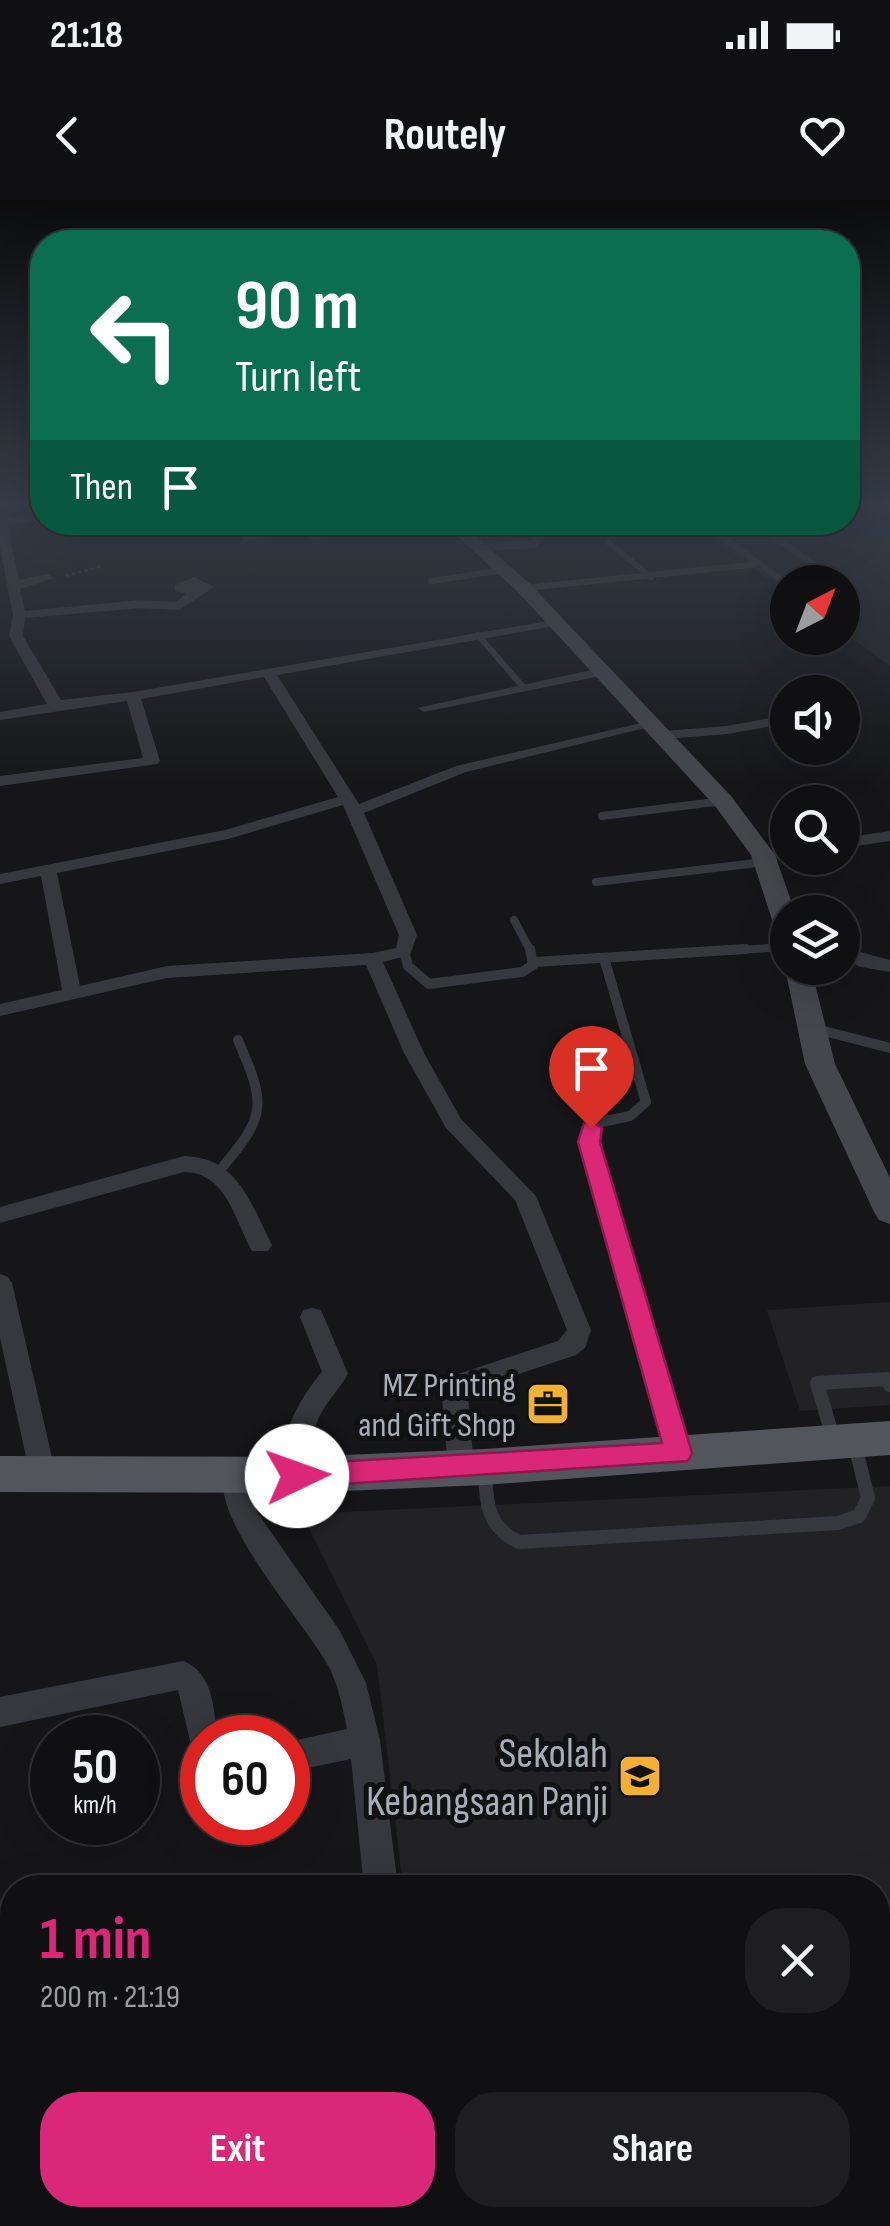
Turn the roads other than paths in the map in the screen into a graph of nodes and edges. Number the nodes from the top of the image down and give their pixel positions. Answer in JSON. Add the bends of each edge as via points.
{"nodes":[{"id":1,"x":16,"y":597,"type":"edge"},
{"id":2,"x":186,"y":597,"type":"edge"},
{"id":3,"x":532,"y":597,"type":"edge"},
{"id":4,"x":19,"y":615,"type":"junction"},
{"id":5,"x":556,"y":622,"type":"junction"},
{"id":6,"x":478,"y":635,"type":"junction"},
{"id":7,"x":268,"y":672,"type":"junction"},
{"id":8,"x":605,"y":672,"type":"junction"},
{"id":9,"x":524,"y":688,"type":"junction"},
{"id":10,"x":133,"y":696,"type":"junction"},
{"id":11,"x":64,"y":706,"type":"junction"},
{"id":12,"x":424,"y":708,"type":"dead end"},
{"id":13,"x":0,"y":716,"type":"edge"},
{"id":14,"x":770,"y":722,"type":"edge"},
{"id":15,"x":659,"y":730,"type":"junction"},
{"id":16,"x":0,"y":781,"type":"edge"},
{"id":17,"x":723,"y":801,"type":"junction"},
{"id":18,"x":352,"y":805,"type":"junction"},
{"id":19,"x":602,"y":816,"type":"dead end"},
{"id":20,"x":890,"y":836,"type":"edge"},
{"id":21,"x":860,"y":840,"type":"edge"},
{"id":22,"x":770,"y":857,"type":"edge"},
{"id":23,"x":764,"y":859,"type":"junction"},
{"id":24,"x":48,"y":869,"type":"junction"},
{"id":25,"x":0,"y":879,"type":"edge"},
{"id":26,"x":596,"y":882,"type":"dead end"},
{"id":27,"x":776,"y":895,"type":"edge"},
{"id":28,"x":514,"y":920,"type":"dead end"},
{"id":29,"x":770,"y":948,"type":"edge"},
{"id":30,"x":404,"y":952,"type":"junction"},
{"id":31,"x":604,"y":958,"type":"junction"},
{"id":32,"x":372,"y":959,"type":"junction"},
{"id":33,"x":860,"y":960,"type":"edge"},
{"id":34,"x":534,"y":962,"type":"junction"},
{"id":35,"x":890,"y":966,"type":"edge"},
{"id":36,"x":802,"y":985,"type":"edge"},
{"id":37,"x":72,"y":991,"type":"junction"},
{"id":38,"x":0,"y":1010,"type":"edge"},
{"id":39,"x":812,"y":1028,"type":"junction"},
{"id":40,"x":238,"y":1040,"type":"dead end"},
{"id":41,"x":890,"y":1048,"type":"edge"},
{"id":42,"x":220,"y":1170,"type":"junction"},
{"id":43,"x":890,"y":1212,"type":"edge"},
{"id":44,"x":0,"y":1215,"type":"edge"},
{"id":45,"x":260,"y":1245,"type":"dead end"},
{"id":46,"x":0,"y":1283,"type":"edge"},
{"id":47,"x":312,"y":1317,"type":"dead end"},
{"id":48,"x":890,"y":1386,"type":"edge"},
{"id":49,"x":859,"y":1440,"type":"edge"},
{"id":50,"x":678,"y":1453,"type":"junction"},
{"id":51,"x":473,"y":1468,"type":"junction"},
{"id":52,"x":0,"y":1474,"type":"edge"},
{"id":53,"x":43,"y":1474,"type":"junction"},
{"id":54,"x":235,"y":1475,"type":"junction"},
{"id":55,"x":297,"y":1476,"type":"junction"},
{"id":56,"x":0,"y":1712,"type":"edge"},
{"id":57,"x":199,"y":1715,"type":"edge"},
{"id":58,"x":362,"y":1741,"type":"junction"},
{"id":59,"x":310,"y":1752,"type":"edge"},
{"id":60,"x":379,"y":1875,"type":"edge"}],
"edges":[{"from":1,"to":4,"type":"street"},
{"from":2,"to":4,"type":"street","via":[[179,606]]},
{"from":3,"to":5,"type":"street"},
{"from":4,"to":11,"type":"street","via":[[16,636],[52,701]]},
{"from":5,"to":6,"type":"street"},
{"from":5,"to":8,"type":"street"},
{"from":6,"to":7,"type":"street"},
{"from":6,"to":9,"type":"lane"},
{"from":7,"to":10,"type":"street"},
{"from":7,"to":18,"type":"street"},
{"from":8,"to":9,"type":"street"},
{"from":8,"to":15,"type":"street"},
{"from":9,"to":12,"type":"street"},
{"from":10,"to":11,"type":"street"},
{"from":10,"to":16,"type":"street","via":[[152,761]]},
{"from":11,"to":13,"type":"street"},
{"from":14,"to":15,"type":"lane"},
{"from":15,"to":17,"type":"street"},
{"from":15,"to":18,"type":"street","via":[[460,769]]},
{"from":17,"to":19,"type":"lane"},
{"from":17,"to":23,"type":"street"},
{"from":18,"to":24,"type":"street"},
{"from":18,"to":30,"type":"street","via":[[408,935]]},
{"from":20,"to":21,"type":"street"},
{"from":22,"to":23,"type":"street"},
{"from":23,"to":26,"type":"lane"},
{"from":23,"to":27,"type":"street"},
{"from":24,"to":25,"type":"street"},
{"from":24,"to":37,"type":"street"},
{"from":28,"to":34,"type":"lane"},
{"from":29,"to":31,"type":"lane"},
{"from":30,"to":32,"type":"street"},
{"from":30,"to":34,"type":"lane","via":[[408,966],[430,984],[522,972]]},
{"from":31,"to":34,"type":"lane"},
{"from":31,"to":50,"type":"lane","via":[[646,1102],[630,1116],[597,1123],[589,1142]]},
{"from":32,"to":37,"type":"street","via":[[168,972]]},
{"from":32,"to":51,"type":"street","via":[[453,1123],[525,1196],[579,1330],[567,1348],[460,1383],[455,1396]]},
{"from":33,"to":35,"type":"street"},
{"from":36,"to":39,"type":"street"},
{"from":37,"to":38,"type":"street"},
{"from":39,"to":41,"type":"lane"},
{"from":39,"to":43,"type":"street","via":[[834,1098]]},
{"from":40,"to":42,"type":"lane","via":[[262,1095],[261,1113]]},
{"from":42,"to":44,"type":"street","via":[[184,1164]]},
{"from":42,"to":45,"type":"street"},
{"from":46,"to":53,"type":"street"},
{"from":47,"to":55,"type":"street","via":[[335,1374],[298,1430]]},
{"from":48,"to":49,"type":"lane","via":[[888,1379],[817,1383]]},
{"from":49,"to":50,"type":"main road"},
{"from":49,"to":51,"type":"lane","via":[[868,1498],[859,1516],[838,1523],[519,1542],[489,1520]]},
{"from":50,"to":51,"type":"main road"},
{"from":51,"to":55,"type":"main road"},
{"from":52,"to":53,"type":"main road"},
{"from":53,"to":54,"type":"main road"},
{"from":54,"to":55,"type":"main road"},
{"from":54,"to":58,"type":"street","via":[[233,1489],[247,1521],[343,1664]]},
{"from":56,"to":57,"type":"street","via":[[183,1675],[194,1686]]},
{"from":58,"to":59,"type":"street"},
{"from":58,"to":60,"type":"street"}]}
